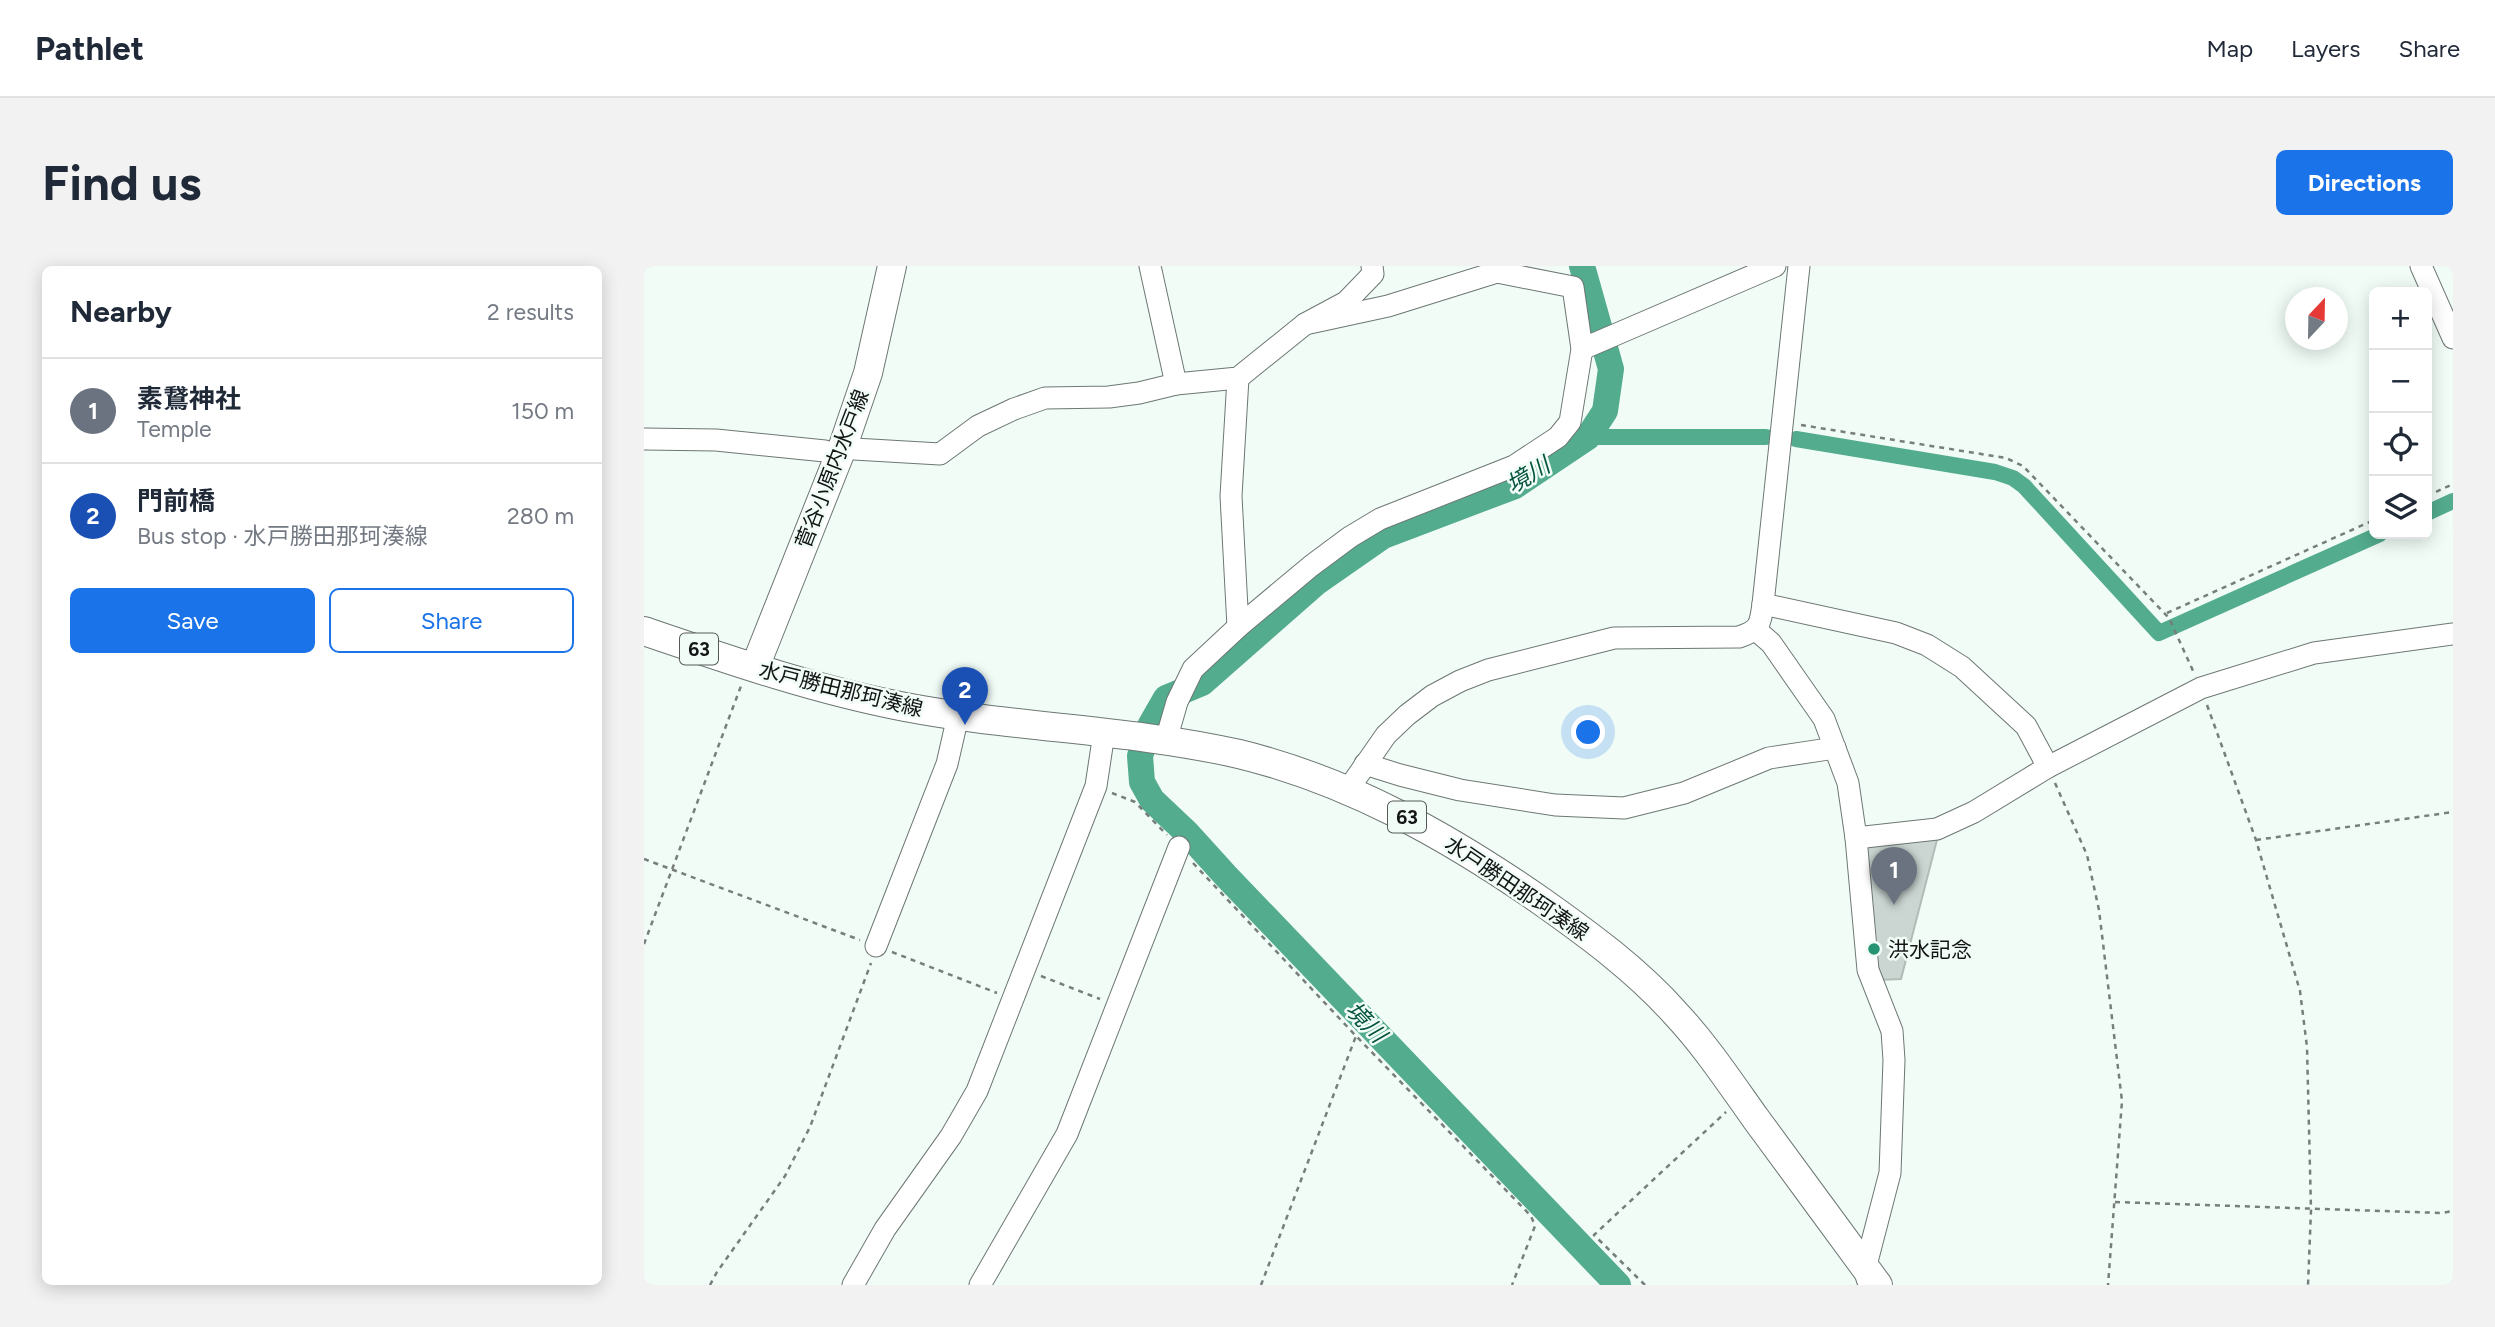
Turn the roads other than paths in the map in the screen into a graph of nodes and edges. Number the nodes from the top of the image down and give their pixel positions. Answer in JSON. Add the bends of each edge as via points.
{"nodes":[{"id":1,"x":892,"y":266,"type":"edge"},
{"id":2,"x":1150,"y":266,"type":"edge"},
{"id":3,"x":1372,"y":266,"type":"edge"},
{"id":4,"x":1775,"y":266,"type":"edge"},
{"id":5,"x":1799,"y":266,"type":"edge"},
{"id":6,"x":2421,"y":266,"type":"edge"},
{"id":7,"x":1461,"y":274,"type":"edge"},
{"id":8,"x":1306,"y":324,"type":"junction"},
{"id":9,"x":2453,"y":338,"type":"edge"},
{"id":10,"x":1587,"y":346,"type":"junction"},
{"id":11,"x":1238,"y":378,"type":"junction"},
{"id":12,"x":1176,"y":384,"type":"junction"},
{"id":13,"x":644,"y":439,"type":"edge"},
{"id":14,"x":841,"y":450,"type":"junction"},
{"id":15,"x":1763,"y":604,"type":"junction"},
{"id":16,"x":1238,"y":627,"type":"junction"},
{"id":17,"x":1756,"y":630,"type":"junction"},
{"id":18,"x":644,"y":631,"type":"edge"},
{"id":19,"x":2453,"y":634,"type":"edge"},
{"id":20,"x":755,"y":667,"type":"junction"},
{"id":21,"x":958,"y":716,"type":"junction"},
{"id":22,"x":1104,"y":733,"type":"junction"},
{"id":23,"x":1166,"y":740,"type":"junction"},
{"id":24,"x":1835,"y":748,"type":"junction"},
{"id":25,"x":1365,"y":764,"type":"junction"},
{"id":26,"x":2048,"y":767,"type":"junction"},
{"id":27,"x":1347,"y":791,"type":"junction"},
{"id":28,"x":1856,"y":838,"type":"junction"},
{"id":29,"x":1179,"y":847,"type":"road end"},
{"id":30,"x":877,"y":946,"type":"road end"},
{"id":31,"x":1870,"y":1280,"type":"edge"},
{"id":32,"x":853,"y":1285,"type":"edge"},
{"id":33,"x":980,"y":1285,"type":"edge"}],
"edges":[{"from":1,"to":14,"type":"main road","name":"菅谷小原内水戸線","via":[[868,373]]},
{"from":2,"to":12,"type":"street"},
{"from":3,"to":8,"type":"street","via":[[1373,274],[1346,302]]},
{"from":4,"to":10,"type":"street"},
{"from":5,"to":15,"type":"street"},
{"from":6,"to":9,"type":"street"},
{"from":7,"to":8,"type":"street","via":[[1388,306]]},
{"from":7,"to":10,"type":"street","via":[[1497,272],[1573,287]]},
{"from":8,"to":11,"type":"street"},
{"from":10,"to":16,"type":"street","via":[[1570,422],[1558,437],[1514,466],[1380,519],[1350,537]]},
{"from":11,"to":12,"type":"street"},
{"from":11,"to":16,"type":"street","via":[[1231,496]]},
{"from":12,"to":14,"type":"street","via":[[1119,396],[1045,398],[978,426],[940,454]]},
{"from":13,"to":14,"type":"street"},
{"from":14,"to":20,"type":"main road","name":"菅谷小原内水戸線"},
{"from":15,"to":17,"type":"street"},
{"from":15,"to":26,"type":"street","via":[[1895,633],[1927,645],[1962,667],[2026,726]]},
{"from":16,"to":23,"type":"street","via":[[1193,669]]},
{"from":17,"to":24,"type":"street","via":[[1771,643],[1824,719]]},
{"from":17,"to":25,"type":"street","via":[[1739,637],[1614,638],[1488,670],[1432,696],[1407,715]]},
{"from":18,"to":20,"type":"main road","name":"水戸勝田那珂湊線","number":"63"},
{"from":19,"to":26,"type":"street","via":[[2314,653],[2201,688]]},
{"from":20,"to":21,"type":"main road","name":"水戸勝田那珂湊線","number":"63","via":[[864,699]]},
{"from":21,"to":22,"type":"main road","name":"水戸勝田那珂湊線","number":"63"},
{"from":21,"to":30,"type":"street","via":[[947,764]]},
{"from":22,"to":23,"type":"main road","name":"水戸勝田那珂湊線","number":"63"},
{"from":22,"to":32,"type":"street","via":[[1096,786],[976,1091]]},
{"from":23,"to":27,"type":"main road","name":"水戸勝田那珂湊線","number":"63","via":[[1258,759]]},
{"from":24,"to":25,"type":"street","via":[[1769,758],[1684,793],[1624,808],[1555,805],[1460,789]]},
{"from":24,"to":28,"type":"street","via":[[1848,783]]},
{"from":25,"to":27,"type":"street"},
{"from":26,"to":28,"type":"street","via":[[1937,829]]},
{"from":27,"to":31,"type":"main road","name":"水戸勝田那珂湊線","number":"63","via":[[1428,828],[1494,869],[1583,930],[1645,982],[1678,1015]]},
{"from":28,"to":31,"type":"street","via":[[1868,970],[1892,1031],[1895,1060],[1890,1173]]},
{"from":29,"to":33,"type":"street","via":[[1067,1133]]}]}
